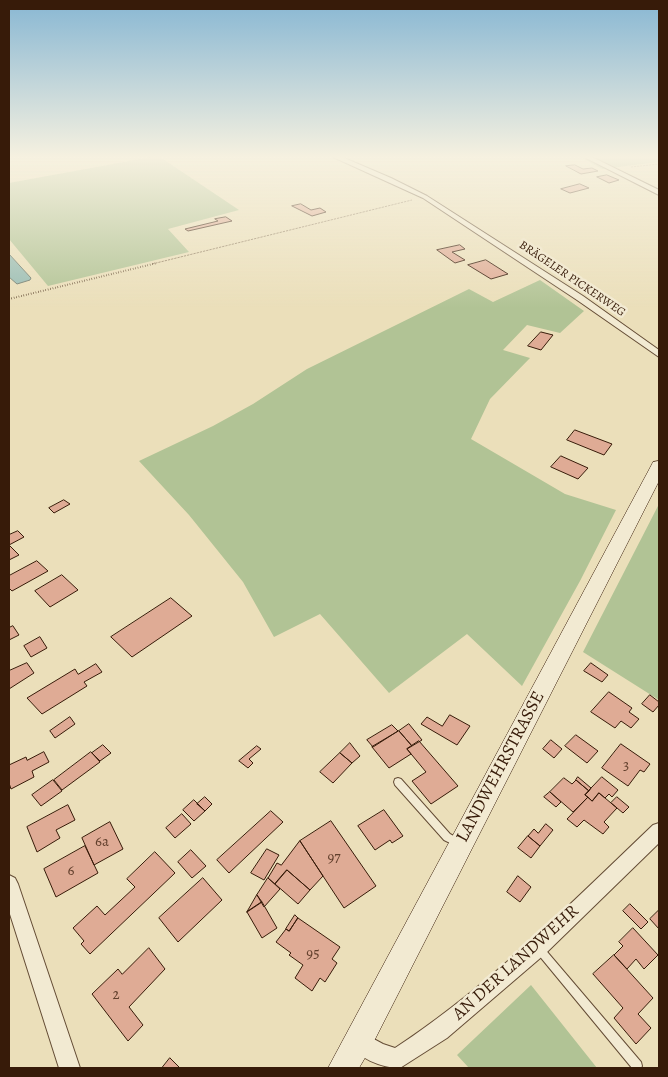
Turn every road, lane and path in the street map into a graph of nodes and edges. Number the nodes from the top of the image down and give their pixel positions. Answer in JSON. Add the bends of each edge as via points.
{"nodes":[{"id":1,"x":383,"y":207,"type":"edge"},
{"id":2,"x":441,"y":207,"type":"edge"},
{"id":3,"x":9,"y":299,"type":"edge"},
{"id":4,"x":659,"y":354,"type":"edge"},
{"id":5,"x":659,"y":466,"type":"edge"},
{"id":6,"x":398,"y":782,"type":"dead end"},
{"id":7,"x":659,"y":831,"type":"edge"},
{"id":8,"x":461,"y":845,"type":"junction"},
{"id":9,"x":9,"y":884,"type":"edge"},
{"id":10,"x":538,"y":947,"type":"junction"},
{"id":11,"x":359,"y":1041,"type":"junction"},
{"id":12,"x":637,"y":1066,"type":"dead end"},
{"id":13,"x":70,"y":1068,"type":"edge"},
{"id":14,"x":343,"y":1068,"type":"edge"}],
"edges":[{"from":1,"to":3,"type":"path"},
{"from":2,"to":4,"type":"street","name":"BRÄGELER PICKERWEG"},
{"from":5,"to":8,"type":"street","name":"LANDWEHRSTRASSE"},
{"from":6,"to":8,"type":"lane","via":[[447,837]]},
{"from":7,"to":10,"type":"street","name":"AN DER LANDWEHR"},
{"from":8,"to":11,"type":"street","name":"LANDWEHRSTRASSE"},
{"from":9,"to":13,"type":"street"},
{"from":10,"to":11,"type":"street","name":"AN DER LANDWEHR","via":[[440,1031],[397,1059],[378,1053]]},
{"from":10,"to":12,"type":"lane"},
{"from":11,"to":14,"type":"street","name":"LANDWEHRSTRASSE"}]}
